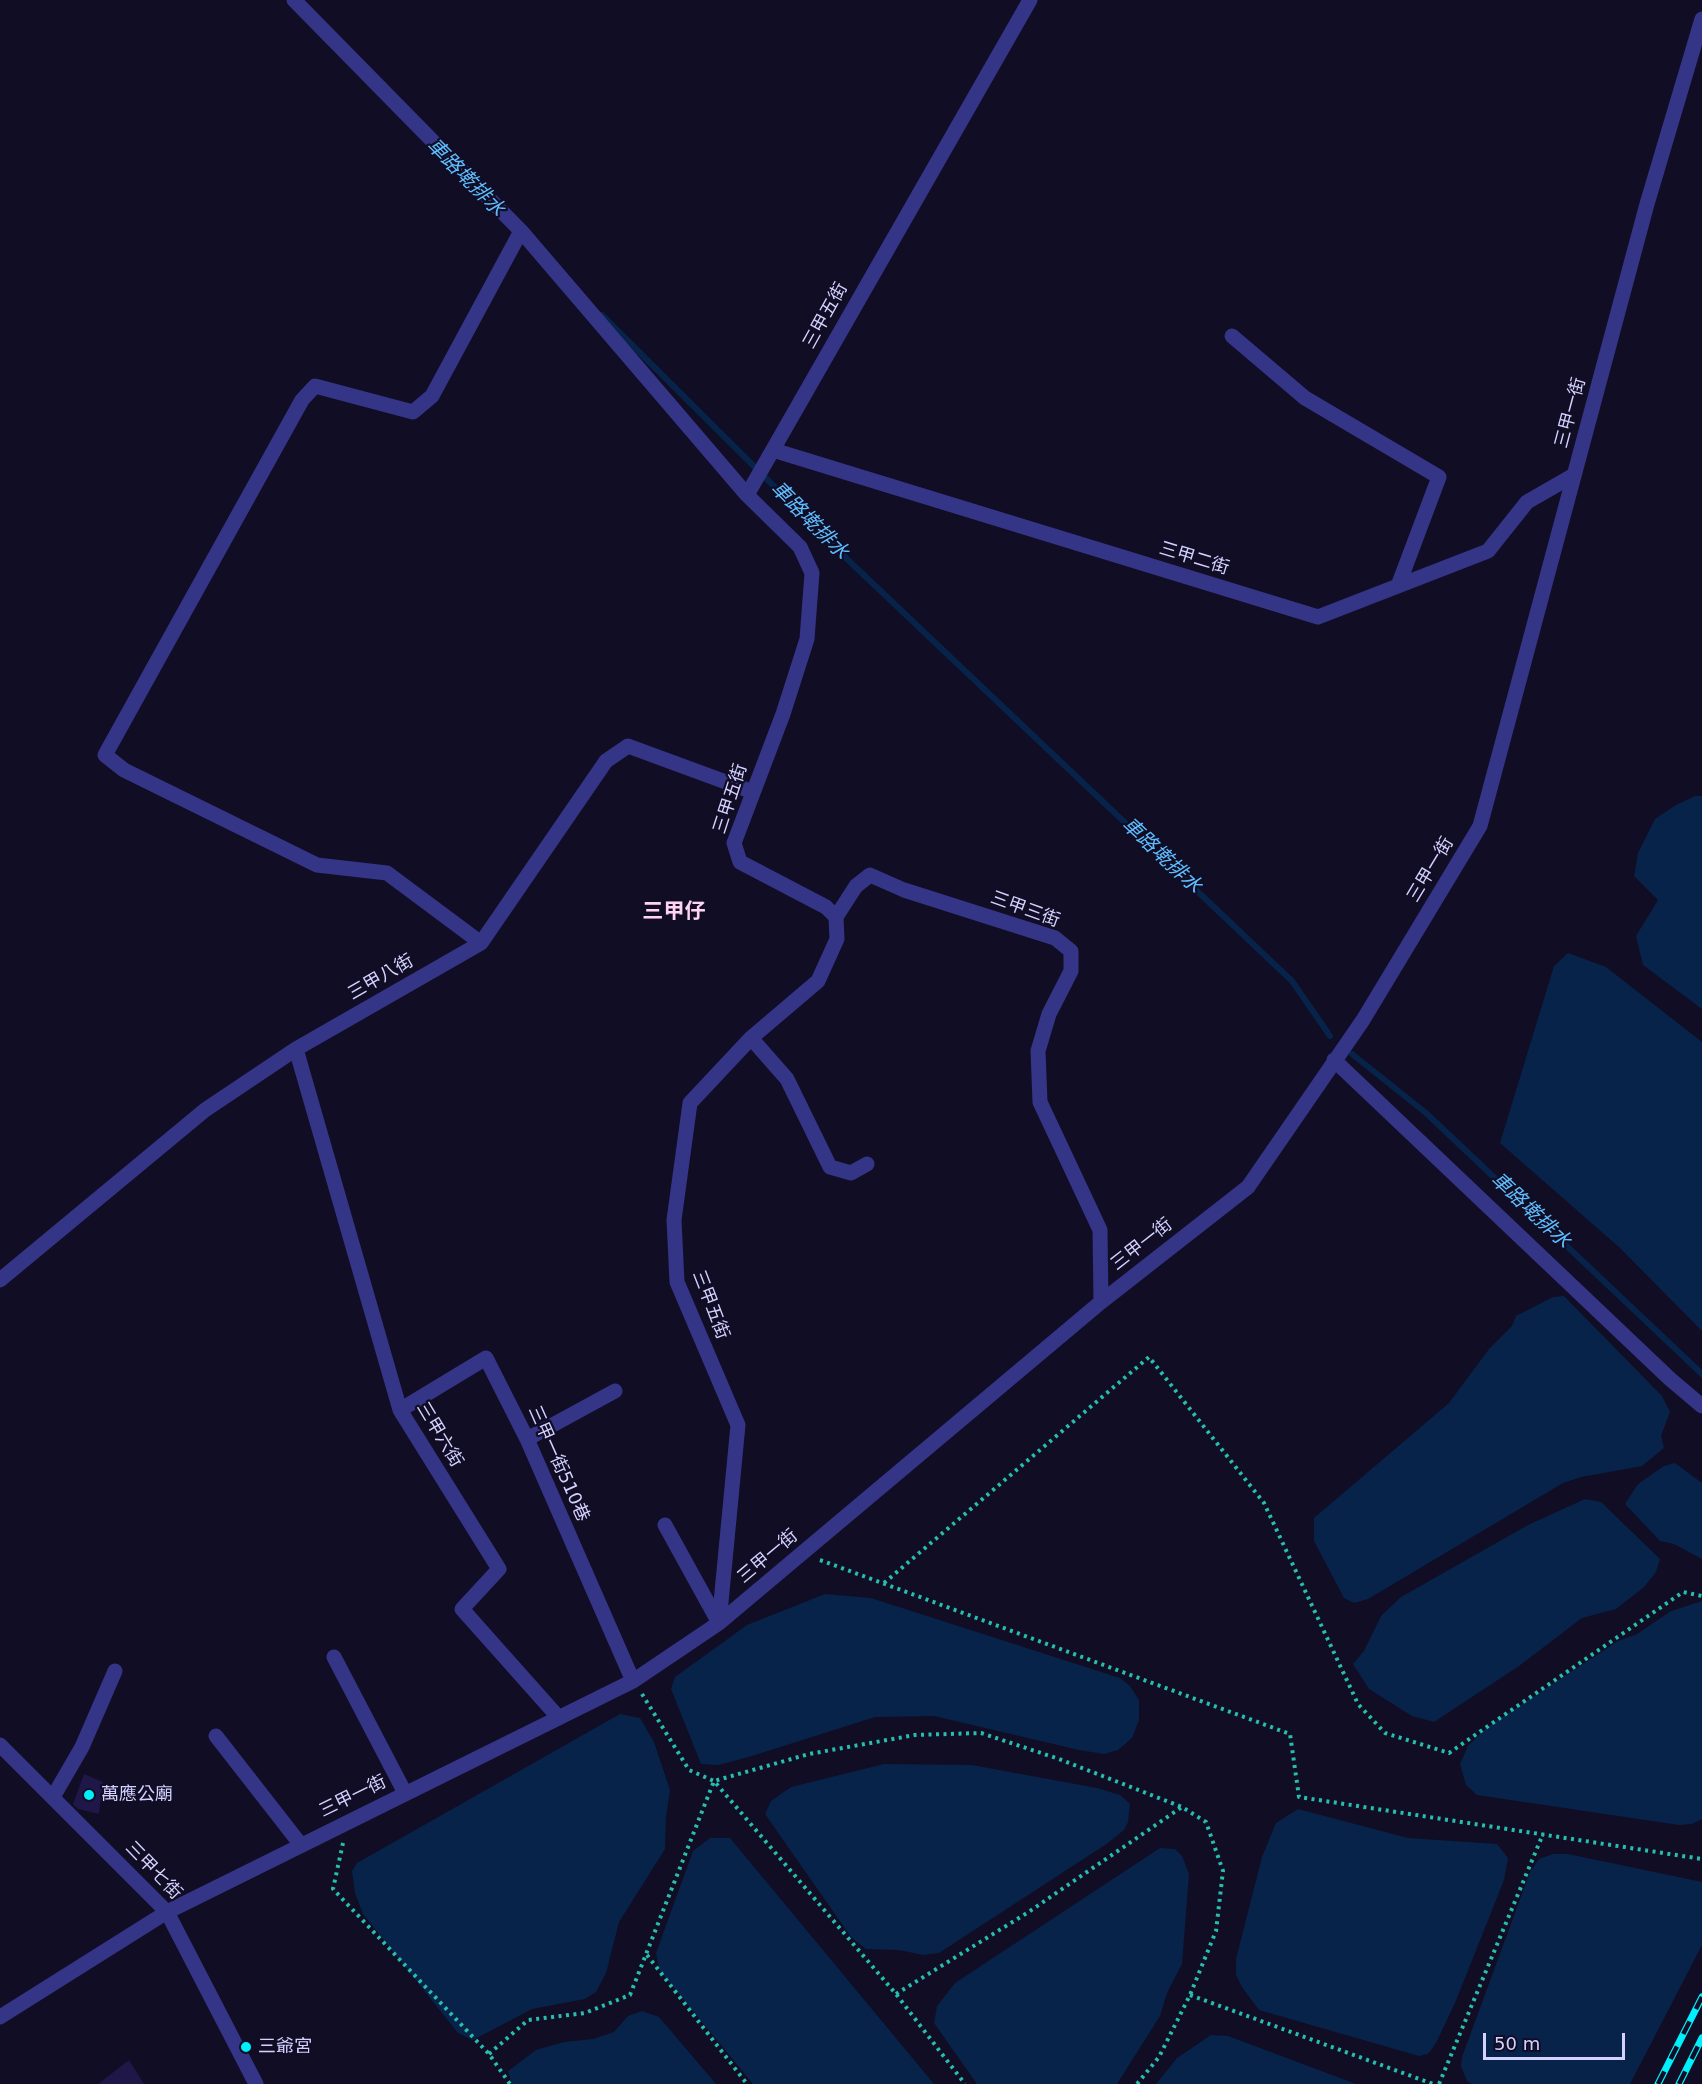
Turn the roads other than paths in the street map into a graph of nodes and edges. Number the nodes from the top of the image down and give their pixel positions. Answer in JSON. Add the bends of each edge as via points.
{"nodes":[{"id":1,"x":294,"y":0,"type":"edge"},
{"id":2,"x":1030,"y":0,"type":"edge"},
{"id":3,"x":1702,"y":19,"type":"edge"},
{"id":4,"x":521,"y":231,"type":"junction"},
{"id":5,"x":1232,"y":336,"type":"dead end"},
{"id":6,"x":773,"y":450,"type":"junction"},
{"id":7,"x":1574,"y":475,"type":"junction"},
{"id":8,"x":747,"y":495,"type":"junction"},
{"id":9,"x":1398,"y":586,"type":"junction"},
{"id":10,"x":753,"y":792,"type":"junction"},
{"id":11,"x":836,"y":917,"type":"junction"},
{"id":12,"x":481,"y":943,"type":"junction"},
{"id":13,"x":751,"y":1038,"type":"junction"},
{"id":14,"x":296,"y":1048,"type":"junction"},
{"id":15,"x":1334,"y":1060,"type":"junction"},
{"id":16,"x":867,"y":1164,"type":"dead end"},
{"id":17,"x":0,"y":1280,"type":"edge"},
{"id":18,"x":1101,"y":1302,"type":"junction"},
{"id":19,"x":615,"y":1391,"type":"dead end"},
{"id":20,"x":1702,"y":1406,"type":"edge"},
{"id":21,"x":400,"y":1410,"type":"junction"},
{"id":22,"x":527,"y":1439,"type":"junction"},
{"id":23,"x":665,"y":1525,"type":"dead end"},
{"id":24,"x":719,"y":1623,"type":"junction"},
{"id":25,"x":334,"y":1658,"type":"dead end"},
{"id":26,"x":115,"y":1671,"type":"dead end"},
{"id":27,"x":633,"y":1681,"type":"junction"},
{"id":28,"x":559,"y":1718,"type":"junction"},
{"id":29,"x":216,"y":1736,"type":"dead end"},
{"id":30,"x":0,"y":1745,"type":"edge"},
{"id":31,"x":405,"y":1793,"type":"junction"},
{"id":32,"x":53,"y":1797,"type":"junction"},
{"id":33,"x":301,"y":1845,"type":"junction"},
{"id":34,"x":167,"y":1912,"type":"junction"},
{"id":35,"x":0,"y":2017,"type":"edge"},
{"id":36,"x":256,"y":2084,"type":"edge"}],
"edges":[{"from":1,"to":4,"type":"street"},
{"from":2,"to":6,"type":"street","name":"三甲五街"},
{"from":3,"to":7,"type":"street","name":"三甲一街"},
{"from":4,"to":8,"type":"street"},
{"from":4,"to":12,"type":"street","via":[[432,396],[413,412],[315,386],[302,400],[105,755],[124,770],[317,865],[387,873]]},
{"from":5,"to":9,"type":"street","via":[[1305,398],[1439,477]]},
{"from":6,"to":8,"type":"street","name":"三甲五街"},
{"from":6,"to":9,"type":"street","name":"三甲二街","via":[[1318,617]]},
{"from":7,"to":9,"type":"street","name":"三甲二街","via":[[1527,502],[1488,551]]},
{"from":7,"to":15,"type":"street","name":"三甲一街","via":[[1480,826],[1363,1020]]},
{"from":8,"to":10,"type":"street","name":"三甲五街","via":[[800,547],[812,573],[807,639]]},
{"from":10,"to":11,"type":"street","name":"三甲五街","via":[[734,843],[740,862],[826,907]]},
{"from":10,"to":12,"type":"street","name":"三甲八街","via":[[628,746],[606,760]]},
{"from":11,"to":13,"type":"street","name":"三甲五街","via":[[837,939],[818,981]]},
{"from":11,"to":18,"type":"street","name":"三甲三街","via":[[856,886],[870,875],[904,890],[1055,939],[1071,951],[1071,971],[1049,1014],[1038,1051],[1040,1102],[1100,1230]]},
{"from":12,"to":14,"type":"street","name":"三甲八街"},
{"from":13,"to":16,"type":"street","via":[[787,1079],[830,1167],[851,1173]]},
{"from":13,"to":24,"type":"street","name":"三甲五街","via":[[690,1103],[674,1220],[677,1282],[738,1425]]},
{"from":14,"to":17,"type":"street","name":"三甲八街","via":[[205,1110]]},
{"from":14,"to":21,"type":"street","name":"三甲六街"},
{"from":15,"to":18,"type":"street","name":"三甲一街","via":[[1248,1187]]},
{"from":15,"to":20,"type":"street"},
{"from":18,"to":24,"type":"street","name":"三甲一街"},
{"from":19,"to":22,"type":"street"},
{"from":21,"to":22,"type":"street","name":"三甲一街510巷","via":[[486,1358]]},
{"from":21,"to":28,"type":"street","name":"三甲六街","via":[[499,1569],[462,1609]]},
{"from":22,"to":27,"type":"street","name":"三甲一街510巷"},
{"from":23,"to":24,"type":"street"},
{"from":24,"to":27,"type":"street","name":"三甲一街"},
{"from":25,"to":31,"type":"street"},
{"from":26,"to":32,"type":"street","via":[[82,1748]]},
{"from":27,"to":28,"type":"street","name":"三甲一街"},
{"from":28,"to":31,"type":"street","name":"三甲一街"},
{"from":29,"to":33,"type":"street"},
{"from":30,"to":32,"type":"street","name":"三甲七街"},
{"from":31,"to":33,"type":"street","name":"三甲一街"},
{"from":32,"to":34,"type":"street","name":"三甲七街"},
{"from":33,"to":34,"type":"street","name":"三甲一街"},
{"from":34,"to":35,"type":"street","name":"三甲一街"},
{"from":34,"to":36,"type":"street","name":"三甲七街"}]}
